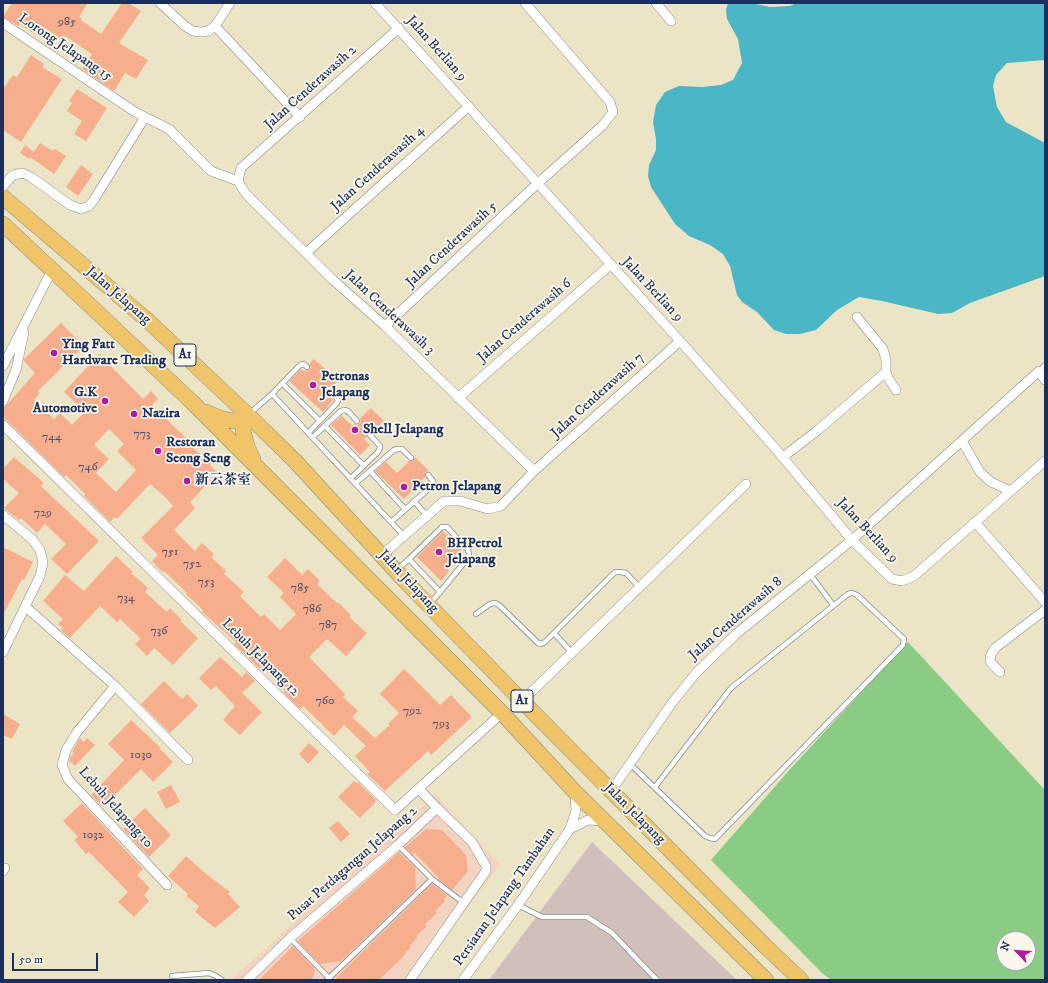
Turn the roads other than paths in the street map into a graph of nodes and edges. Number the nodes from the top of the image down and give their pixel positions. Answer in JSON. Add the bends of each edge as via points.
{"nodes":[{"id":1,"x":160,"y":3,"type":"edge"},
{"id":2,"x":230,"y":3,"type":"edge"},
{"id":3,"x":375,"y":3,"type":"edge"},
{"id":4,"x":525,"y":3,"type":"edge"},
{"id":5,"x":656,"y":3,"type":"edge"},
{"id":6,"x":671,"y":20,"type":"dead end"},
{"id":7,"x":3,"y":23,"type":"edge"},
{"id":8,"x":215,"y":26,"type":"junction"},
{"id":9,"x":399,"y":28,"type":"junction"},
{"id":10,"x":469,"y":106,"type":"junction"},
{"id":11,"x":300,"y":116,"type":"junction"},
{"id":12,"x":145,"y":117,"type":"junction"},
{"id":13,"x":238,"y":181,"type":"junction"},
{"id":14,"x":537,"y":184,"type":"junction"},
{"id":15,"x":3,"y":186,"type":"edge"},
{"id":16,"x":3,"y":197,"type":"edge"},
{"id":17,"x":3,"y":224,"type":"edge"},
{"id":18,"x":306,"y":253,"type":"junction"},
{"id":19,"x":610,"y":265,"type":"junction"},
{"id":20,"x":52,"y":270,"type":"junction"},
{"id":21,"x":857,"y":317,"type":"dead end"},
{"id":22,"x":25,"y":323,"type":"junction"},
{"id":23,"x":385,"y":326,"type":"junction"},
{"id":24,"x":680,"y":341,"type":"junction"},
{"id":25,"x":3,"y":366,"type":"edge"},
{"id":26,"x":307,"y":367,"type":"dead end"},
{"id":27,"x":1042,"y":368,"type":"edge"},
{"id":28,"x":886,"y":372,"type":"junction"},
{"id":29,"x":1045,"y":380,"type":"edge"},
{"id":30,"x":282,"y":383,"type":"junction"},
{"id":31,"x":330,"y":389,"type":"dead end"},
{"id":32,"x":896,"y":390,"type":"dead end"},
{"id":33,"x":272,"y":394,"type":"junction"},
{"id":34,"x":458,"y":398,"type":"junction"},
{"id":35,"x":3,"y":401,"type":"edge"},
{"id":36,"x":193,"y":403,"type":"junction"},
{"id":37,"x":248,"y":415,"type":"junction"},
{"id":38,"x":320,"y":421,"type":"junction"},
{"id":39,"x":357,"y":421,"type":"dead end"},
{"id":40,"x":3,"y":425,"type":"edge"},
{"id":41,"x":325,"y":426,"type":"junction"},
{"id":42,"x":309,"y":432,"type":"junction"},
{"id":43,"x":370,"y":434,"type":"dead end"},
{"id":44,"x":313,"y":437,"type":"junction"},
{"id":45,"x":962,"y":441,"type":"junction"},
{"id":46,"x":783,"y":457,"type":"junction"},
{"id":47,"x":411,"y":458,"type":"dead end"},
{"id":48,"x":1045,"y":461,"type":"edge"},
{"id":49,"x":364,"y":466,"type":"junction"},
{"id":50,"x":370,"y":471,"type":"junction"},
{"id":51,"x":261,"y":472,"type":"junction"},
{"id":52,"x":534,"y":472,"type":"junction"},
{"id":53,"x":428,"y":475,"type":"dead end"},
{"id":54,"x":351,"y":478,"type":"junction"},
{"id":55,"x":356,"y":483,"type":"junction"},
{"id":56,"x":746,"y":484,"type":"dead end"},
{"id":57,"x":1011,"y":491,"type":"junction"},
{"id":58,"x":414,"y":502,"type":"junction"},
{"id":59,"x":405,"y":509,"type":"junction"},
{"id":60,"x":3,"y":515,"type":"edge"},
{"id":61,"x":427,"y":516,"type":"junction"},
{"id":62,"x":391,"y":522,"type":"junction"},
{"id":63,"x":975,"y":522,"type":"junction"},
{"id":64,"x":404,"y":536,"type":"junction"},
{"id":65,"x":852,"y":540,"type":"junction"},
{"id":66,"x":382,"y":555,"type":"junction"},
{"id":67,"x":408,"y":559,"type":"junction"},
{"id":68,"x":396,"y":571,"type":"junction"},
{"id":69,"x":810,"y":574,"type":"junction"},
{"id":70,"x":639,"y":587,"type":"junction"},
{"id":71,"x":440,"y":592,"type":"junction"},
{"id":72,"x":1045,"y":602,"type":"edge"},
{"id":73,"x":833,"y":605,"type":"junction"},
{"id":74,"x":429,"y":606,"type":"junction"},
{"id":75,"x":26,"y":607,"type":"junction"},
{"id":76,"x":1045,"y":610,"type":"edge"},
{"id":77,"x":476,"y":614,"type":"dead end"},
{"id":78,"x":554,"y":633,"type":"junction"},
{"id":79,"x":3,"y":652,"type":"edge"},
{"id":80,"x":572,"y":652,"type":"junction"},
{"id":81,"x":1000,"y":672,"type":"dead end"},
{"id":82,"x":115,"y":686,"type":"junction"},
{"id":83,"x":522,"y":700,"type":"junction"},
{"id":84,"x":502,"y":713,"type":"junction"},
{"id":85,"x":188,"y":760,"type":"dead end"},
{"id":86,"x":630,"y":764,"type":"junction"},
{"id":87,"x":655,"y":787,"type":"junction"},
{"id":88,"x":419,"y":789,"type":"junction"},
{"id":89,"x":610,"y":791,"type":"junction"},
{"id":90,"x":575,"y":792,"type":"junction"},
{"id":91,"x":437,"y":808,"type":"junction"},
{"id":92,"x":604,"y":821,"type":"junction"},
{"id":93,"x":570,"y":829,"type":"junction"},
{"id":94,"x":398,"y":845,"type":"junction"},
{"id":95,"x":432,"y":879,"type":"junction"},
{"id":96,"x":167,"y":885,"type":"dead end"},
{"id":97,"x":464,"y":903,"type":"junction"},
{"id":98,"x":518,"y":905,"type":"junction"},
{"id":99,"x":290,"y":938,"type":"junction"},
{"id":100,"x":172,"y":976,"type":"dead end"},
{"id":101,"x":329,"y":979,"type":"edge"},
{"id":102,"x":222,"y":980,"type":"edge"},
{"id":103,"x":247,"y":980,"type":"edge"},
{"id":104,"x":410,"y":980,"type":"edge"},
{"id":105,"x":463,"y":980,"type":"edge"},
{"id":106,"x":657,"y":980,"type":"edge"},
{"id":107,"x":766,"y":980,"type":"edge"},
{"id":108,"x":801,"y":980,"type":"edge"}],
"edges":[{"from":1,"to":8,"type":"street","via":[[193,31],[208,31]]},
{"from":2,"to":8,"type":"street"},
{"from":3,"to":9,"type":"street","name":"Jalan Berlian 9"},
{"from":4,"to":14,"type":"street","name":"Jalan Cenderawasih 5","via":[[610,102],[613,112],[602,126]]},
{"from":5,"to":6,"type":"street"},
{"from":7,"to":12,"type":"street","name":"Lorong Jelapang 15"},
{"from":8,"to":11,"type":"street"},
{"from":9,"to":10,"type":"street","name":"Jalan Berlian 9"},
{"from":9,"to":11,"type":"street","name":"Jalan Cenderawasih 2"},
{"from":10,"to":14,"type":"street","name":"Jalan Berlian 9"},
{"from":10,"to":18,"type":"street","name":"Jalan Cenderawasih 4"},
{"from":11,"to":13,"type":"street","name":"Jalan Cenderawasih 2","via":[[241,168]]},
{"from":12,"to":13,"type":"street","name":"Lorong Jelapang 15","via":[[169,129],[211,171]]},
{"from":12,"to":15,"type":"street","via":[[89,206],[81,209],[70,205],[22,173],[13,175]]},
{"from":13,"to":18,"type":"street","name":"Jalan Cenderawasih 3","via":[[246,194]]},
{"from":14,"to":19,"type":"street","name":"Jalan Berlian 9"},
{"from":14,"to":23,"type":"street","name":"Jalan Cenderawasih 5"},
{"from":16,"to":37,"type":"main road","name":"Jalan Jelapang","number":"A1","via":[[146,319]]},
{"from":17,"to":20,"type":"main road","name":"Jalan Jelapang","number":"A1"},
{"from":18,"to":23,"type":"street","name":"Jalan Cenderawasih 3"},
{"from":19,"to":24,"type":"street","name":"Jalan Berlian 9"},
{"from":19,"to":34,"type":"street","name":"Jalan Cenderawasih 6"},
{"from":20,"to":22,"type":"street"},
{"from":20,"to":36,"type":"main road","name":"Jalan Jelapang","number":"A1"},
{"from":21,"to":28,"type":"street","via":[[883,349]]},
{"from":22,"to":25,"type":"street"},
{"from":22,"to":35,"type":"street","via":[[19,360]]},
{"from":23,"to":34,"type":"street","name":"Jalan Cenderawasih 3"},
{"from":24,"to":46,"type":"street","name":"Jalan Berlian 9"},
{"from":24,"to":52,"type":"street","name":"Jalan Cenderawasih 7"},
{"from":26,"to":30,"type":"lane","via":[[304,364],[300,365]]},
{"from":27,"to":29,"type":"street"},
{"from":27,"to":45,"type":"street","name":"Jalan Cenderawasih 8"},
{"from":28,"to":32,"type":"street"},
{"from":28,"to":46,"type":"street"},
{"from":30,"to":33,"type":"lane"},
{"from":30,"to":38,"type":"lane"},
{"from":31,"to":38,"type":"lane","via":[[338,400]]},
{"from":33,"to":37,"type":"lane"},
{"from":33,"to":42,"type":"lane"},
{"from":34,"to":52,"type":"street","name":"Jalan Cenderawasih 3"},
{"from":36,"to":37,"type":"main road","via":[[226,420],[237,420]]},
{"from":36,"to":51,"type":"main road","name":"Jalan Jelapang","number":"A1"},
{"from":37,"to":51,"type":"main road","via":[[243,426],[243,436],[248,451]]},
{"from":37,"to":66,"type":"main road","name":"Jalan Jelapang","number":"A1","via":[[295,461]]},
{"from":38,"to":42,"type":"lane"},
{"from":39,"to":41,"type":"lane","via":[[344,410]]},
{"from":40,"to":88,"type":"street","name":"Lebuh Jelapang 12","via":[[395,810]]},
{"from":41,"to":44,"type":"lane"},
{"from":41,"to":49,"type":"lane"},
{"from":42,"to":44,"type":"lane"},
{"from":43,"to":49,"type":"lane","via":[[380,448]]},
{"from":44,"to":54,"type":"lane"},
{"from":45,"to":57,"type":"street","via":[[980,472],[991,482]]},
{"from":45,"to":65,"type":"street","name":"Jalan Cenderawasih 8"},
{"from":46,"to":65,"type":"street","name":"Jalan Berlian 9"},
{"from":47,"to":50,"type":"lane","via":[[402,450],[394,450]]},
{"from":48,"to":57,"type":"street"},
{"from":49,"to":54,"type":"lane"},
{"from":50,"to":55,"type":"lane"},
{"from":50,"to":59,"type":"lane"},
{"from":51,"to":84,"type":"main road","name":"Jalan Jelapang","number":"A1"},
{"from":52,"to":61,"type":"street","name":"Jalan Cenderawasih 7","via":[[500,506],[488,509],[460,501],[444,501]]},
{"from":53,"to":58,"type":"lane","via":[[434,483]]},
{"from":54,"to":55,"type":"lane"},
{"from":55,"to":62,"type":"lane"},
{"from":56,"to":70,"type":"street"},
{"from":57,"to":63,"type":"street"},
{"from":58,"to":59,"type":"lane"},
{"from":58,"to":61,"type":"lane"},
{"from":59,"to":62,"type":"lane"},
{"from":60,"to":75,"type":"street","via":[[32,539],[40,550],[43,563],[40,576]]},
{"from":61,"to":64,"type":"street"},
{"from":62,"to":64,"type":"lane"},
{"from":63,"to":65,"type":"street","name":"Jalan Berlian 9","via":[[914,576],[902,581],[892,579]]},
{"from":63,"to":72,"type":"street"},
{"from":64,"to":66,"type":"street"},
{"from":65,"to":69,"type":"street","name":"Jalan Cenderawasih 8"},
{"from":66,"to":68,"type":"main road","name":"Jalan Jelapang","number":"A1"},
{"from":67,"to":68,"type":"lane"},
{"from":67,"to":71,"type":"lane"},
{"from":67,"to":71,"type":"lane","via":[[442,526],[447,528],[469,554]]},
{"from":68,"to":74,"type":"main road","name":"Jalan Jelapang","number":"A1"},
{"from":69,"to":73,"type":"lane"},
{"from":69,"to":86,"type":"street","name":"Jalan Cenderawasih 8","via":[[736,634],[696,673]]},
{"from":70,"to":78,"type":"lane","via":[[626,573],[615,572]]},
{"from":70,"to":80,"type":"street"},
{"from":71,"to":74,"type":"lane"},
{"from":73,"to":87,"type":"lane","via":[[731,688]]},
{"from":73,"to":87,"type":"lane","via":[[852,593],[904,639],[903,645],[715,839],[705,836]]},
{"from":74,"to":83,"type":"main road","name":"Jalan Jelapang","number":"A1"},
{"from":75,"to":79,"type":"street"},
{"from":75,"to":82,"type":"street"},
{"from":76,"to":81,"type":"street","via":[[995,648],[990,659]]},
{"from":77,"to":78,"type":"lane","via":[[495,603],[538,643],[545,642]]},
{"from":78,"to":80,"type":"lane"},
{"from":80,"to":83,"type":"street"},
{"from":82,"to":85,"type":"street"},
{"from":82,"to":96,"type":"street","name":"Lebuh Jelapang 10","via":[[77,732],[66,750],[62,765],[68,779]]},
{"from":83,"to":89,"type":"main road","name":"Jalan Jelapang","number":"A1"},
{"from":84,"to":88,"type":"street","name":"Lebuh Jelapang 12"},
{"from":84,"to":90,"type":"main road","name":"Jalan Jelapang","number":"A1"},
{"from":86,"to":87,"type":"lane"},
{"from":86,"to":89,"type":"street","name":"Jalan Cenderawasih 8"},
{"from":88,"to":91,"type":"street"},
{"from":89,"to":108,"type":"main road","name":"Jalan Jelapang","number":"A1"},
{"from":90,"to":92,"type":"main road","name":"Jalan Jelapang","number":"A1"},
{"from":90,"to":93,"type":"street","name":"Persiaran Jelapang Tambahan","via":[[576,811]]},
{"from":91,"to":94,"type":"street","name":"Pusat Perdagangan Jelapang 2"},
{"from":91,"to":97,"type":"street","name":"Pusat Perdagangan Jelapang 2","via":[[472,842],[486,866],[486,871]]},
{"from":92,"to":93,"type":"street","name":"Persiaran Jelapang Tambahan","via":[[588,820]]},
{"from":92,"to":107,"type":"main road","name":"Jalan Jelapang","number":"A1"},
{"from":93,"to":98,"type":"street","name":"Persiaran Jelapang Tambahan"},
{"from":94,"to":95,"type":"lane"},
{"from":94,"to":99,"type":"street","name":"Pusat Perdagangan Jelapang 2"},
{"from":95,"to":97,"type":"lane"},
{"from":95,"to":101,"type":"lane"},
{"from":97,"to":104,"type":"street"},
{"from":98,"to":105,"type":"street","name":"Persiaran Jelapang Tambahan"},
{"from":98,"to":106,"type":"lane","via":[[542,917],[587,917],[612,933]]},
{"from":99,"to":101,"type":"lane"},
{"from":99,"to":103,"type":"street","name":"Pusat Perdagangan Jelapang 2"},
{"from":100,"to":102,"type":"lane","via":[[209,973]]}]}
